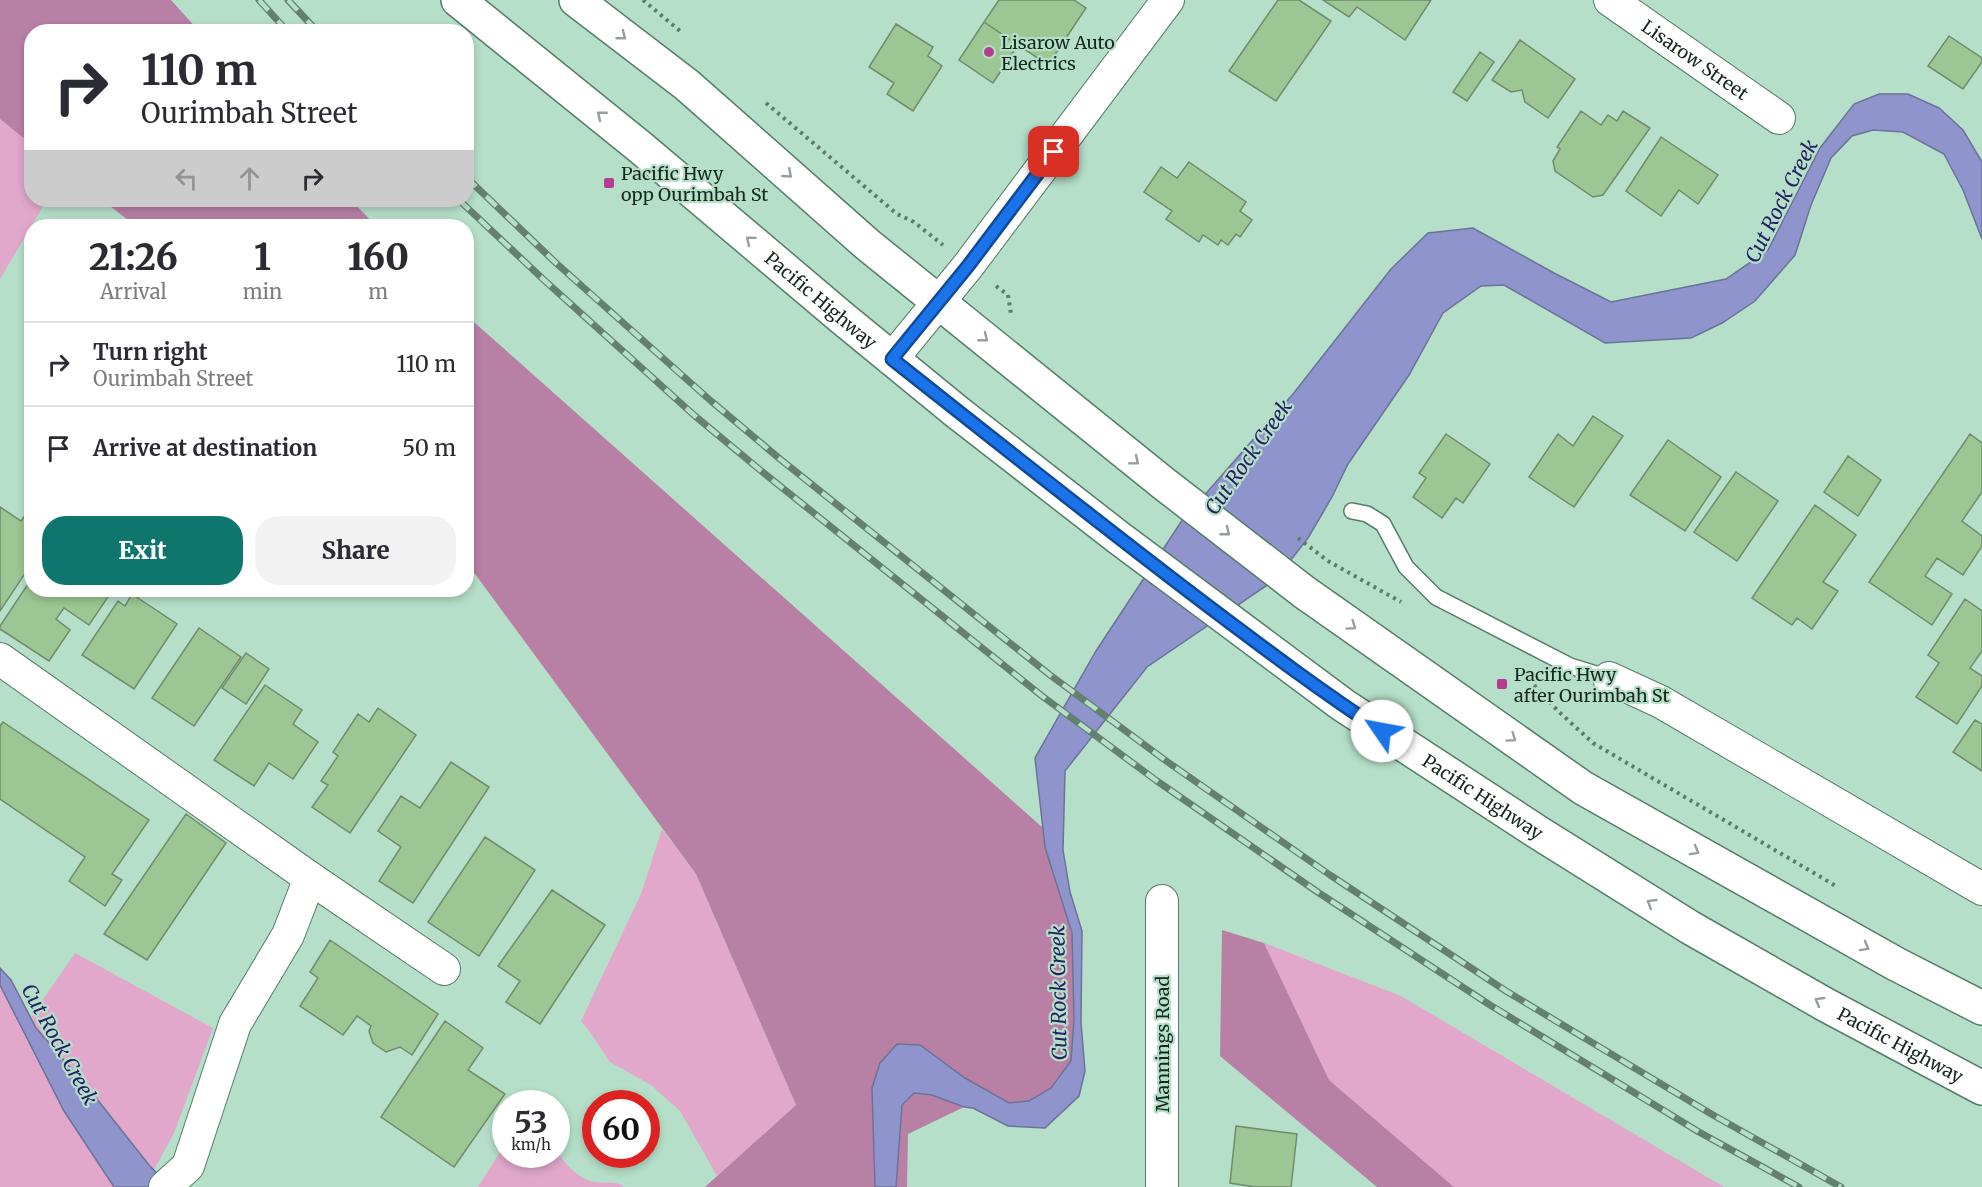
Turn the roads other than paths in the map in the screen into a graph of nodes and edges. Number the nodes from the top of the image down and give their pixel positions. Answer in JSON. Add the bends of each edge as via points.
{"nodes":[{"id":1,"x":458,"y":0,"type":"edge"},
{"id":2,"x":576,"y":0,"type":"edge"},
{"id":3,"x":1168,"y":0,"type":"edge"},
{"id":4,"x":1610,"y":0,"type":"edge"},
{"id":5,"x":1779,"y":118,"type":"dead end"},
{"id":6,"x":938,"y":301,"type":"junction"},
{"id":7,"x":892,"y":359,"type":"junction"},
{"id":8,"x":1352,"y":511,"type":"dead end"},
{"id":9,"x":0,"y":659,"type":"edge"},
{"id":10,"x":1609,"y":678,"type":"joint"},
{"id":11,"x":310,"y":878,"type":"junction"},
{"id":12,"x":1982,"y":889,"type":"edge"},
{"id":13,"x":1162,"y":901,"type":"dead end"},
{"id":14,"x":444,"y":969,"type":"dead end"},
{"id":15,"x":1982,"y":1008,"type":"edge"},
{"id":16,"x":1982,"y":1089,"type":"edge"},
{"id":17,"x":165,"y":1187,"type":"edge"},
{"id":18,"x":1162,"y":1187,"type":"edge"}],
"edges":[{"from":7,"to":1,"type":"main road","name":"Pacific Highway","one_way":true},
{"from":2,"to":6,"type":"main road","one_way":true,"via":[[687,85],[868,245]]},
{"from":3,"to":6,"type":"street"},
{"from":4,"to":5,"type":"street","name":"Lisarow Street"},
{"from":6,"to":7,"type":"street"},
{"from":6,"to":15,"type":"main road","one_way":true,"via":[[1304,592],[1583,788]]},
{"from":16,"to":7,"type":"main road","name":"Pacific Highway","one_way":true,"via":[[1826,1005],[1607,877],[1343,705],[1119,538]]},
{"from":8,"to":10,"type":"lane","via":[[1367,514],[1383,524],[1406,567],[1436,597],[1570,666]]},
{"from":9,"to":11,"type":"street"},
{"from":10,"to":12,"type":"street","via":[[1660,702]]},
{"from":11,"to":14,"type":"street"},
{"from":11,"to":17,"type":"street","via":[[288,935],[235,1024],[188,1166]]},
{"from":13,"to":18,"type":"street","name":"Mannings Road"}]}
